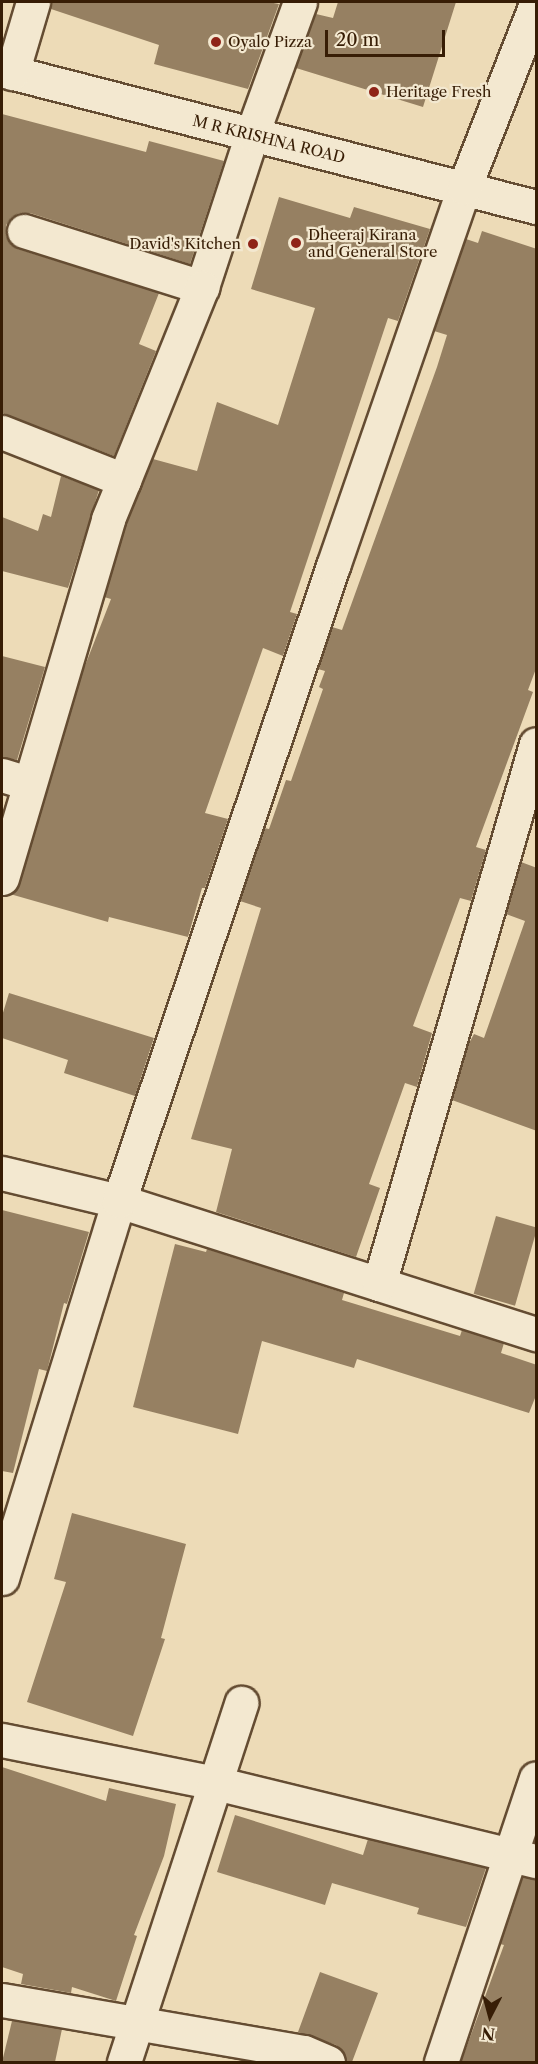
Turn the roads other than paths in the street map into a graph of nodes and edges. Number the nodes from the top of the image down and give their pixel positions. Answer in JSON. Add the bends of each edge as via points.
{"nodes":[{"id":1,"x":33,"y":2,"type":"edge"},
{"id":2,"x":300,"y":2,"type":"edge"},
{"id":3,"x":537,"y":4,"type":"edge"},
{"id":4,"x":7,"y":71,"type":"edge"},
{"id":5,"x":252,"y":134,"type":"junction"},
{"id":6,"x":464,"y":188,"type":"junction"},
{"id":7,"x":537,"y":207,"type":"edge"},
{"id":8,"x":24,"y":231,"type":"dead end"},
{"id":9,"x":202,"y":287,"type":"junction"},
{"id":10,"x":2,"y":432,"type":"edge"},
{"id":11,"x":124,"y":480,"type":"junction"},
{"id":12,"x":537,"y":744,"type":"edge"},
{"id":13,"x":15,"y":779,"type":"edge"},
{"id":14,"x":2,"y":878,"type":"edge"},
{"id":15,"x":2,"y":1173,"type":"edge"},
{"id":16,"x":119,"y":1201,"type":"junction"},
{"id":17,"x":379,"y":1284,"type":"junction"},
{"id":18,"x":537,"y":1334,"type":"edge"},
{"id":19,"x":2,"y":1578,"type":"edge"},
{"id":20,"x":241,"y":1703,"type":"dead end"},
{"id":21,"x":2,"y":1740,"type":"edge"},
{"id":22,"x":537,"y":1778,"type":"edge"},
{"id":23,"x":215,"y":1784,"type":"junction"},
{"id":24,"x":524,"y":1858,"type":"edge"},
{"id":25,"x":2,"y":2000,"type":"edge"},
{"id":26,"x":138,"y":2024,"type":"junction"},
{"id":27,"x":124,"y":2062,"type":"edge"},
{"id":28,"x":328,"y":2062,"type":"edge"},
{"id":29,"x":441,"y":2062,"type":"edge"}],
"edges":[{"from":1,"to":4,"type":"street"},
{"from":2,"to":5,"type":"street"},
{"from":3,"to":6,"type":"street"},
{"from":4,"to":5,"type":"street","name":"M R KRISHNA ROAD"},
{"from":5,"to":6,"type":"street","name":"M R KRISHNA ROAD"},
{"from":5,"to":9,"type":"street"},
{"from":6,"to":7,"type":"street","name":"M R KRISHNA ROAD"},
{"from":6,"to":16,"type":"street"},
{"from":8,"to":9,"type":"street"},
{"from":9,"to":11,"type":"street"},
{"from":10,"to":11,"type":"street"},
{"from":11,"to":13,"type":"street"},
{"from":12,"to":17,"type":"street"},
{"from":13,"to":14,"type":"street"},
{"from":15,"to":16,"type":"street"},
{"from":16,"to":17,"type":"street"},
{"from":16,"to":19,"type":"street"},
{"from":17,"to":18,"type":"street"},
{"from":20,"to":23,"type":"street"},
{"from":21,"to":23,"type":"street"},
{"from":22,"to":24,"type":"street"},
{"from":23,"to":24,"type":"street"},
{"from":23,"to":26,"type":"street"},
{"from":24,"to":29,"type":"street"},
{"from":25,"to":26,"type":"street"},
{"from":26,"to":27,"type":"street"},
{"from":26,"to":28,"type":"street","via":[[304,2052]]}]}
